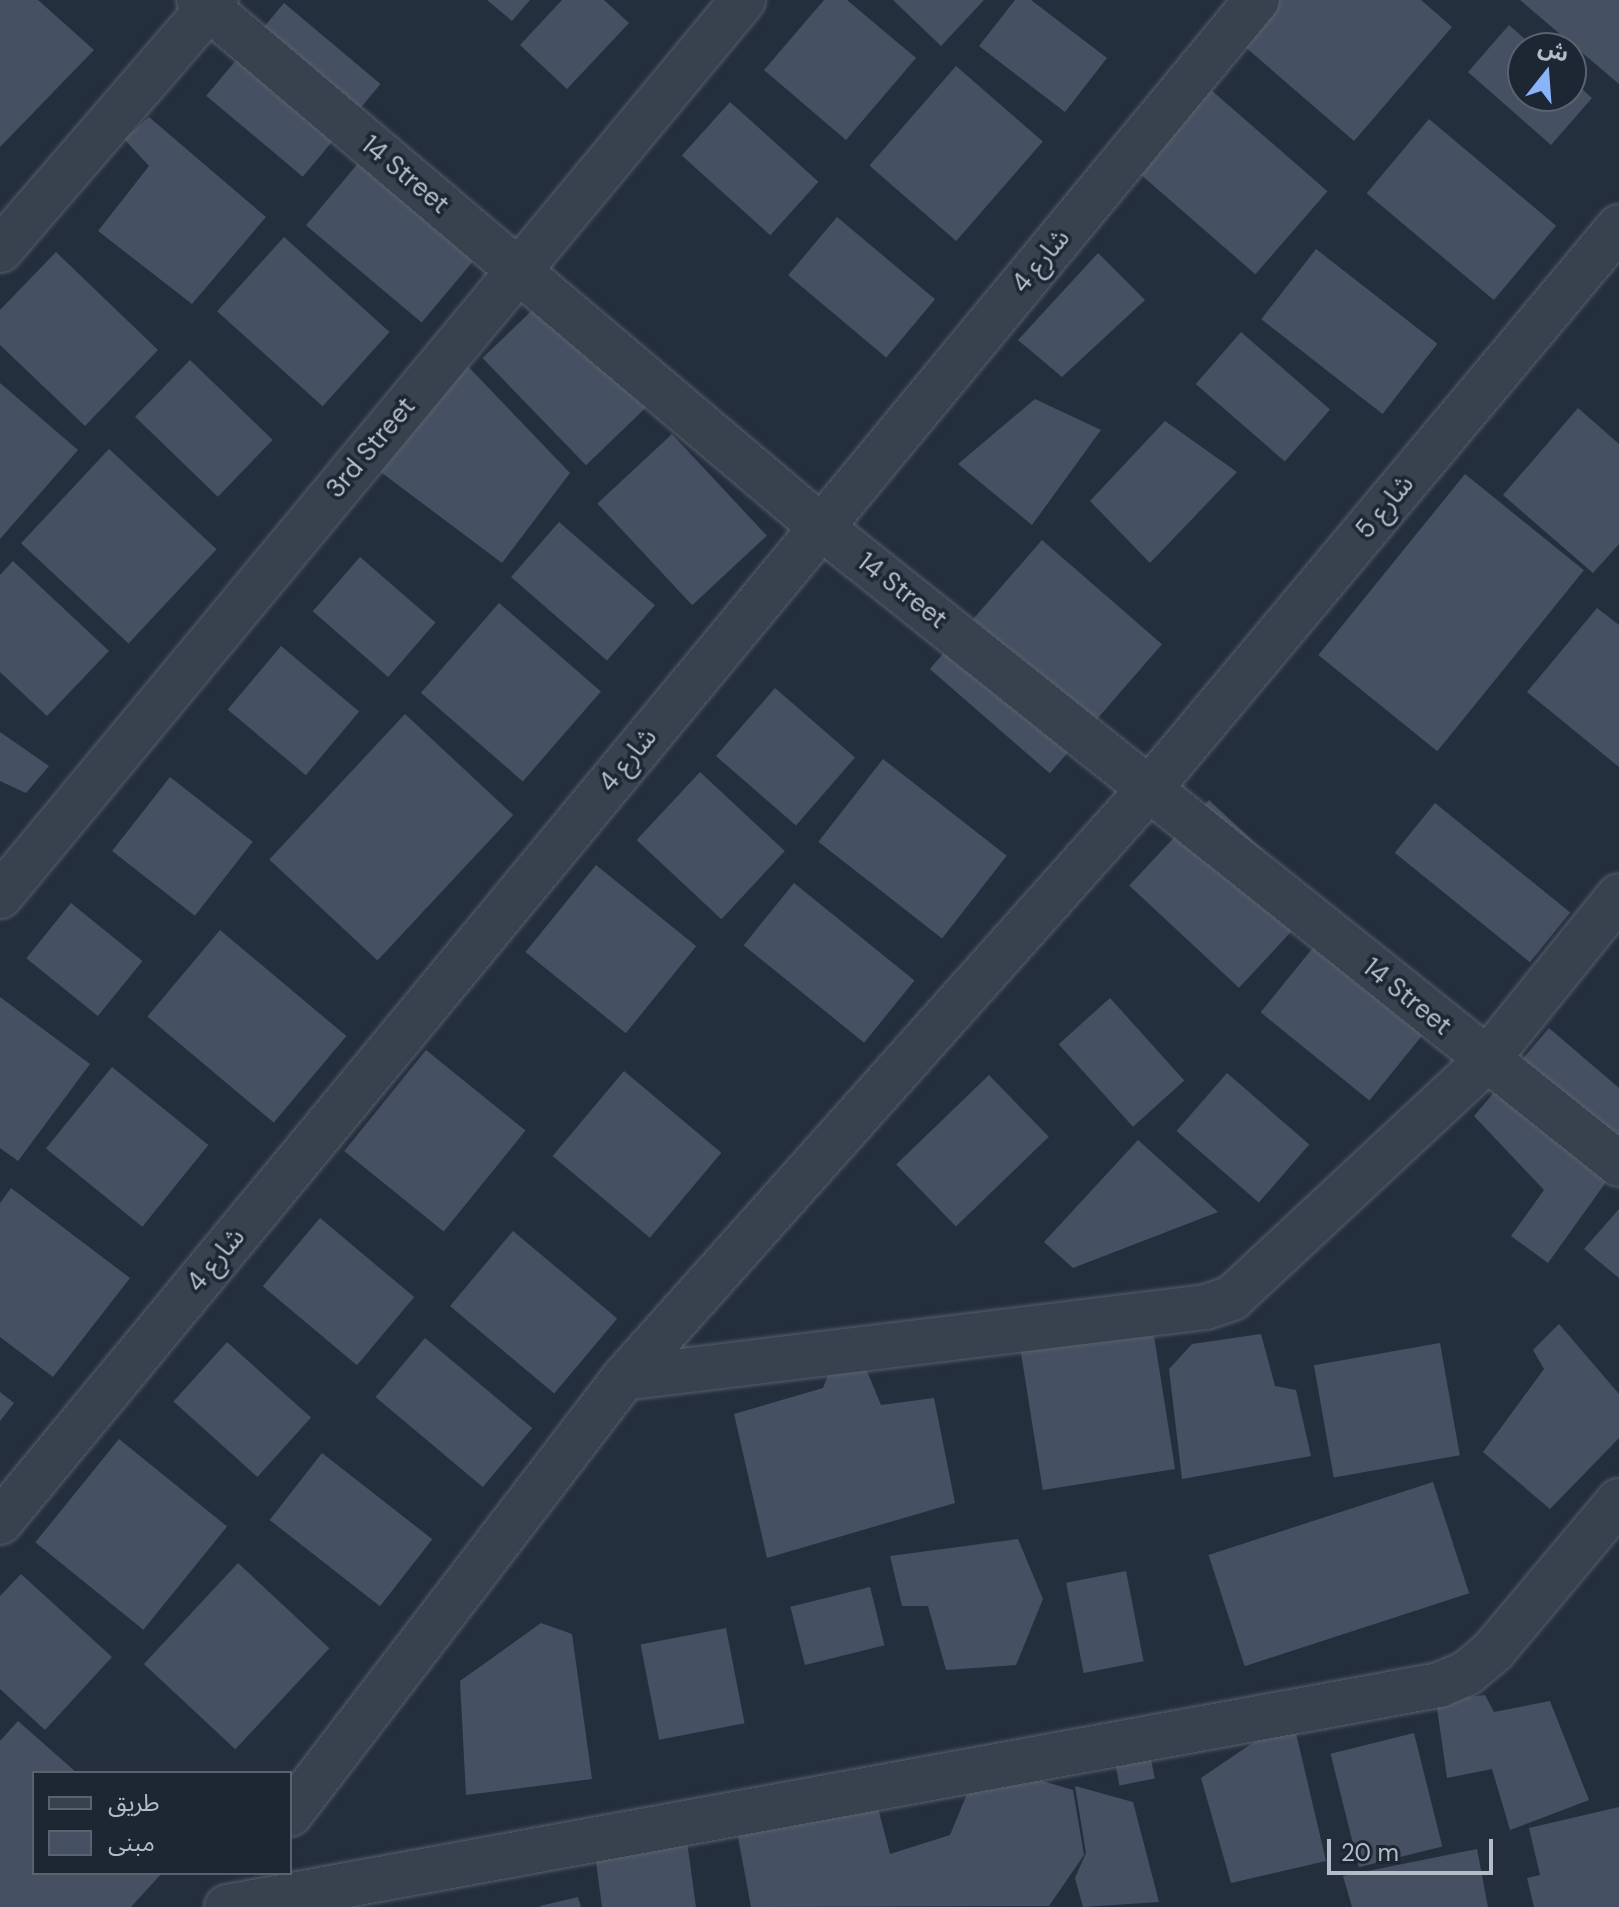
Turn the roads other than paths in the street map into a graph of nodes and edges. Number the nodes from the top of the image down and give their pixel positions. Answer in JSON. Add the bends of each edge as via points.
{"nodes":[{"id":1,"x":743,"y":0,"type":"edge"},
{"id":2,"x":1257,"y":0,"type":"edge"},
{"id":3,"x":208,"y":3,"type":"edge"},
{"id":4,"x":1619,"y":227,"type":"edge"},
{"id":5,"x":0,"y":250,"type":"edge"},
{"id":6,"x":518,"y":271,"type":"junction"},
{"id":7,"x":821,"y":527,"type":"junction"},
{"id":8,"x":1151,"y":787,"type":"junction"},
{"id":9,"x":0,"y":896,"type":"edge"},
{"id":10,"x":1619,"y":896,"type":"edge"},
{"id":11,"x":1485,"y":1062,"type":"junction"},
{"id":12,"x":1619,"y":1164,"type":"edge"},
{"id":13,"x":624,"y":1378,"type":"junction"},
{"id":14,"x":1619,"y":1501,"type":"edge"},
{"id":15,"x":0,"y":1522,"type":"edge"},
{"id":16,"x":292,"y":1811,"type":"edge"},
{"id":17,"x":243,"y":1875,"type":"edge"},
{"id":18,"x":219,"y":1907,"type":"edge"},
{"id":19,"x":227,"y":1907,"type":"edge"}],
"edges":[{"from":1,"to":6,"type":"street","name":"3rd Street"},
{"from":2,"to":7,"type":"street","name":"شارع 4"},
{"from":3,"to":5,"type":"street"},
{"from":3,"to":6,"type":"street","name":"14 Street"},
{"from":4,"to":8,"type":"street","name":"شارع 5"},
{"from":6,"to":7,"type":"street","name":"14 Street"},
{"from":6,"to":9,"type":"street","name":"3rd Street"},
{"from":7,"to":8,"type":"street","name":"14 Street"},
{"from":7,"to":15,"type":"street","name":"شارع 4"},
{"from":8,"to":11,"type":"street","name":"14 Street"},
{"from":8,"to":13,"type":"street","name":"شارع 5"},
{"from":10,"to":11,"type":"street"},
{"from":11,"to":12,"type":"street","name":"14 Street"},
{"from":11,"to":13,"type":"street","via":[[1232,1298],[1206,1307]]},
{"from":13,"to":16,"type":"street","name":"شارع 5"},
{"from":14,"to":19,"type":"street","via":[[1493,1651],[1467,1673],[1439,1685]]},
{"from":17,"to":18,"type":"street"}]}
